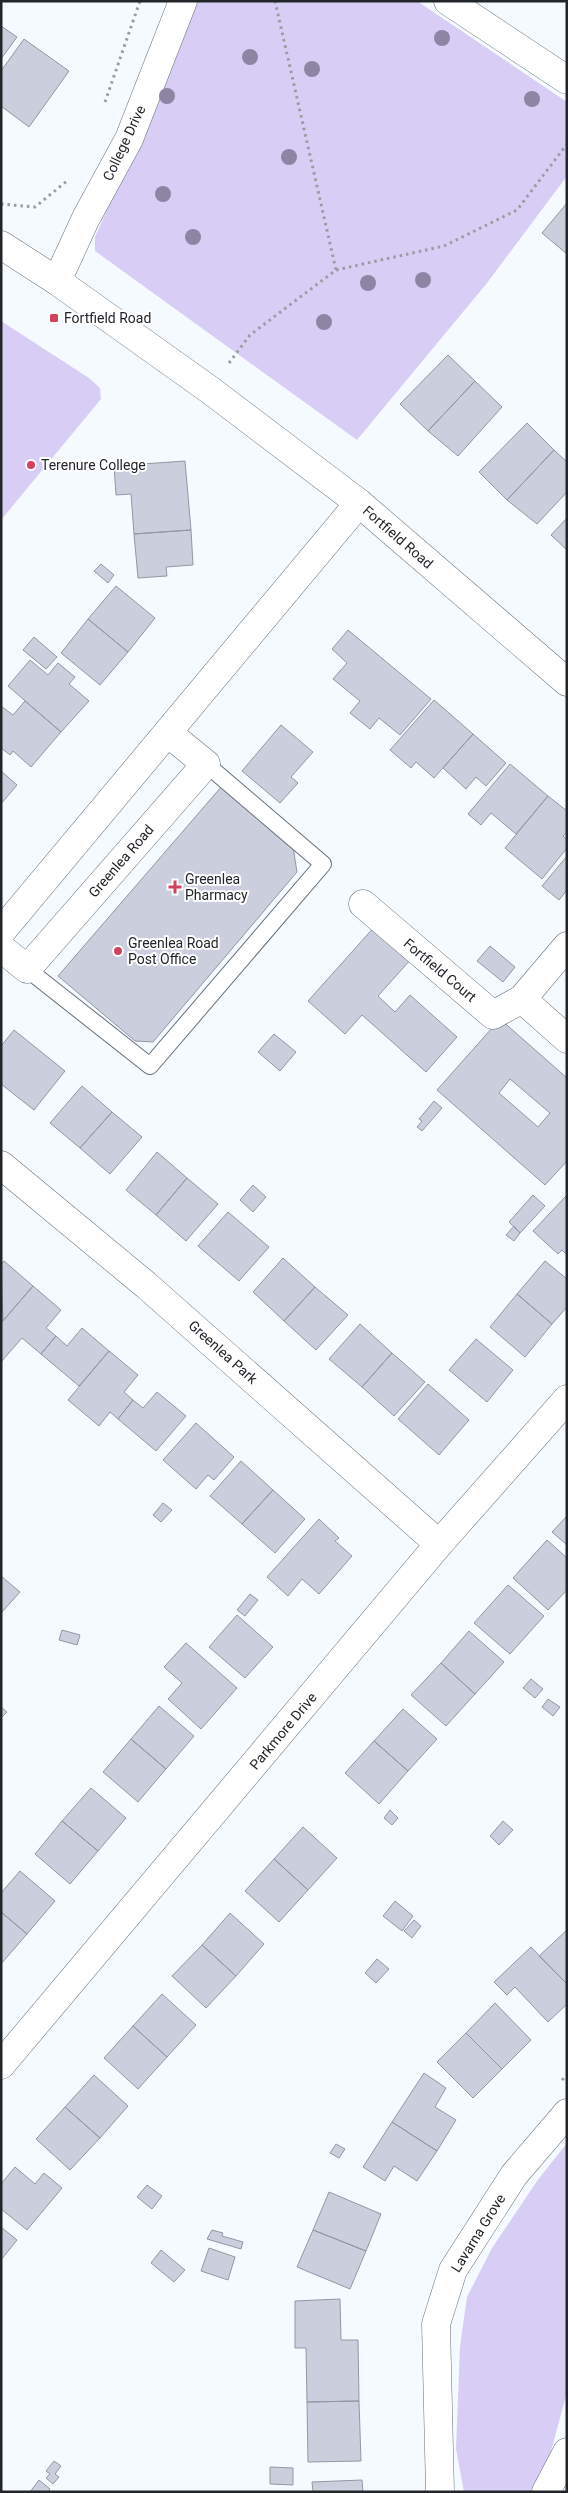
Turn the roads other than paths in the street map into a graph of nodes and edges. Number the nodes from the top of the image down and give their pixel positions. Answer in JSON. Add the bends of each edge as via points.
{"nodes":[{"id":1,"x":183,"y":1,"type":"edge"},
{"id":2,"x":448,"y":1,"type":"edge"},
{"id":3,"x":567,"y":80,"type":"edge"},
{"id":4,"x":1,"y":245,"type":"edge"},
{"id":5,"x":57,"y":281,"type":"junction"},
{"id":6,"x":360,"y":503,"type":"junction"},
{"id":7,"x":567,"y":682,"type":"edge"},
{"id":8,"x":168,"y":734,"type":"junction"},
{"id":9,"x":206,"y":764,"type":"junction"},
{"id":10,"x":363,"y":904,"type":"dead end"},
{"id":11,"x":1,"y":932,"type":"edge"},
{"id":12,"x":567,"y":946,"type":"edge"},
{"id":13,"x":1,"y":948,"type":"edge"},
{"id":14,"x":27,"y":969,"type":"junction"},
{"id":15,"x":522,"y":999,"type":"junction"},
{"id":16,"x":567,"y":1039,"type":"edge"},
{"id":17,"x":1,"y":1165,"type":"edge"},
{"id":18,"x":567,"y":1398,"type":"edge"},
{"id":19,"x":440,"y":1544,"type":"junction"},
{"id":20,"x":1,"y":2065,"type":"edge"},
{"id":21,"x":567,"y":2113,"type":"edge"},
{"id":22,"x":567,"y":2452,"type":"edge"},
{"id":23,"x":440,"y":2492,"type":"edge"},
{"id":24,"x":546,"y":2492,"type":"edge"}],
"edges":[{"from":1,"to":5,"type":"street","name":"College Drive","via":[[129,139],[86,218]]},
{"from":2,"to":3,"type":"street"},
{"from":4,"to":5,"type":"street","name":"Fortfield Road"},
{"from":5,"to":6,"type":"street","name":"Fortfield Road"},
{"from":6,"to":7,"type":"street","name":"Fortfield Road"},
{"from":6,"to":8,"type":"street"},
{"from":8,"to":9,"type":"street"},
{"from":8,"to":11,"type":"street"},
{"from":9,"to":14,"type":"street","name":"Greenlea Road"},
{"from":9,"to":14,"type":"lane","via":[[323,864],[150,1066]]},
{"from":10,"to":15,"type":"street","name":"Fortfield Court","via":[[493,1015]]},
{"from":12,"to":15,"type":"street","name":"Fortfield Court"},
{"from":13,"to":14,"type":"street"},
{"from":15,"to":16,"type":"street"},
{"from":17,"to":19,"type":"street","name":"Greenlea Park","via":[[146,1285]]},
{"from":18,"to":19,"type":"street","name":"Parkmore Drive"},
{"from":19,"to":20,"type":"street","name":"Parkmore Drive"},
{"from":21,"to":23,"type":"street","name":"Lavarna Grove","via":[[514,2175],[453,2270],[436,2324]]},
{"from":22,"to":24,"type":"street"}]}
